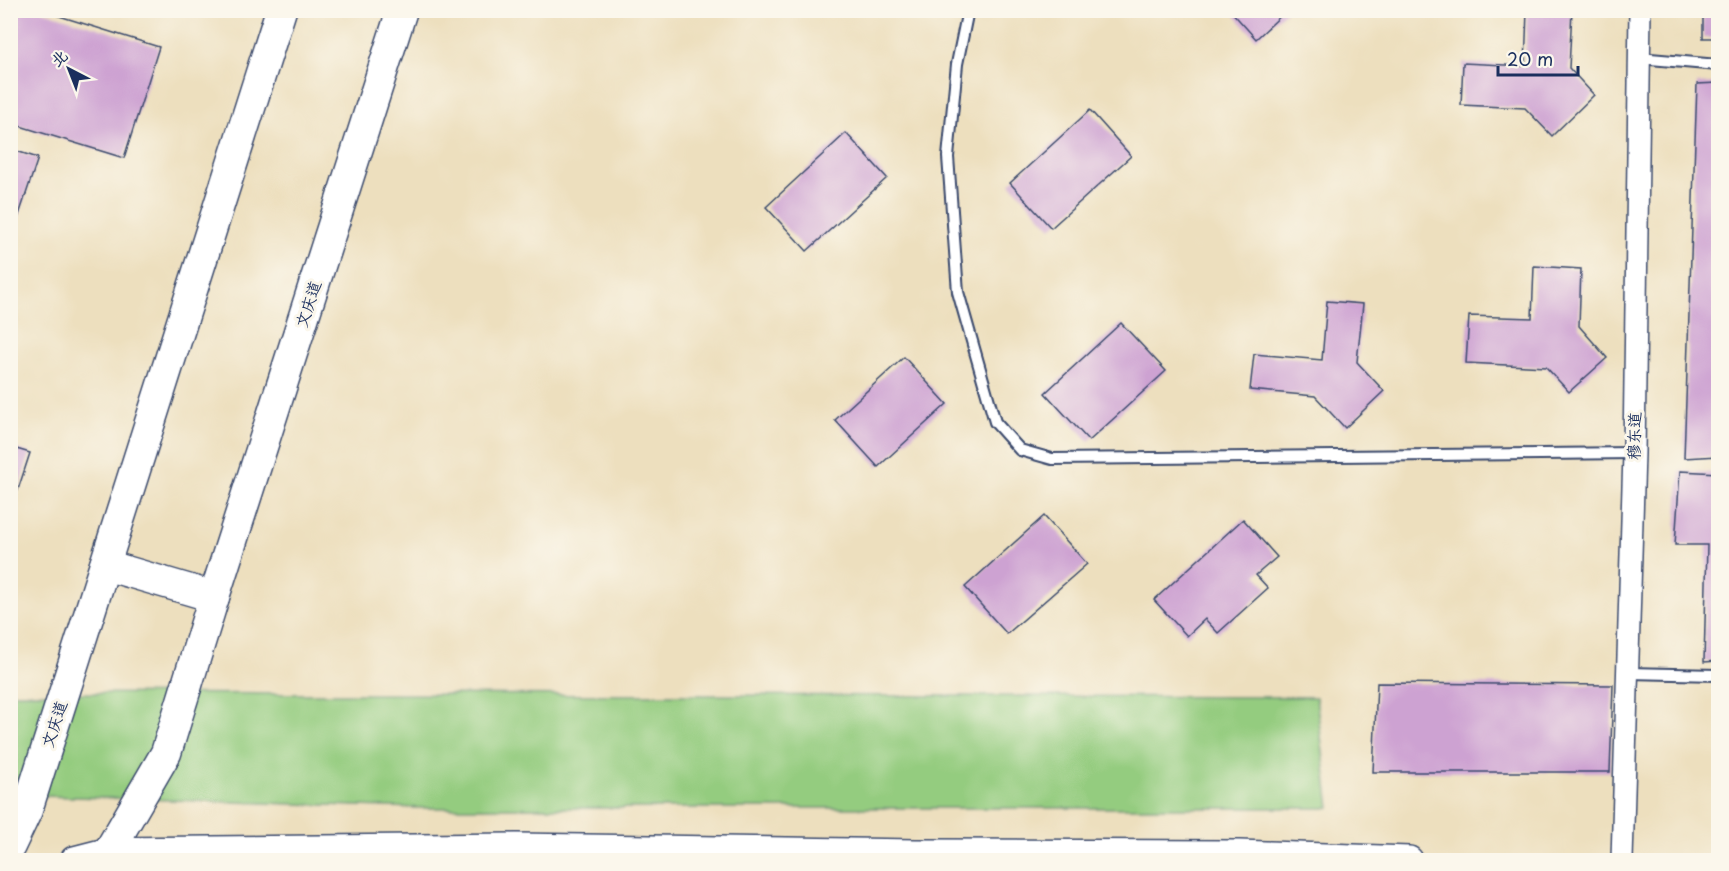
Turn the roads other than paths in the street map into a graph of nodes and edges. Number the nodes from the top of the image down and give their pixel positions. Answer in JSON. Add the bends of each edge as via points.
{"nodes":[{"id":1,"x":281,"y":10,"type":"edge"},
{"id":2,"x":402,"y":10,"type":"edge"},
{"id":3,"x":968,"y":10,"type":"edge"},
{"id":4,"x":1640,"y":10,"type":"edge"},
{"id":5,"x":1639,"y":58,"type":"junction"},
{"id":6,"x":1719,"y":65,"type":"edge"},
{"id":7,"x":1634,"y":453,"type":"junction"},
{"id":8,"x":105,"y":565,"type":"junction"},
{"id":9,"x":214,"y":597,"type":"junction"},
{"id":10,"x":1628,"y":673,"type":"junction"},
{"id":11,"x":1719,"y":675,"type":"edge"},
{"id":12,"x":10,"y":846,"type":"edge"},
{"id":13,"x":107,"y":856,"type":"edge"},
{"id":14,"x":74,"y":861,"type":"edge"},
{"id":15,"x":1409,"y":861,"type":"edge"},
{"id":16,"x":1622,"y":861,"type":"edge"}],
"edges":[{"from":1,"to":8,"type":"main road","name":"文庆道"},
{"from":2,"to":9,"type":"main road","name":"文庆道"},
{"from":3,"to":7,"type":"lane","via":[[957,64],[948,157],[958,292],[995,422],[1020,450],[1052,459]]},
{"from":4,"to":5,"type":"street","name":"穆东道"},
{"from":5,"to":6,"type":"lane"},
{"from":5,"to":7,"type":"street","name":"穆东道"},
{"from":7,"to":10,"type":"street","name":"穆东道"},
{"from":8,"to":9,"type":"main road"},
{"from":8,"to":12,"type":"main road","name":"文庆道","via":[[27,810]]},
{"from":9,"to":13,"type":"main road","name":"文庆道","via":[[166,753]]},
{"from":10,"to":11,"type":"lane"},
{"from":10,"to":16,"type":"street","name":"穆东道"},
{"from":13,"to":14,"type":"street"},
{"from":13,"to":15,"type":"street","via":[[516,847],[1239,854]]}]}
